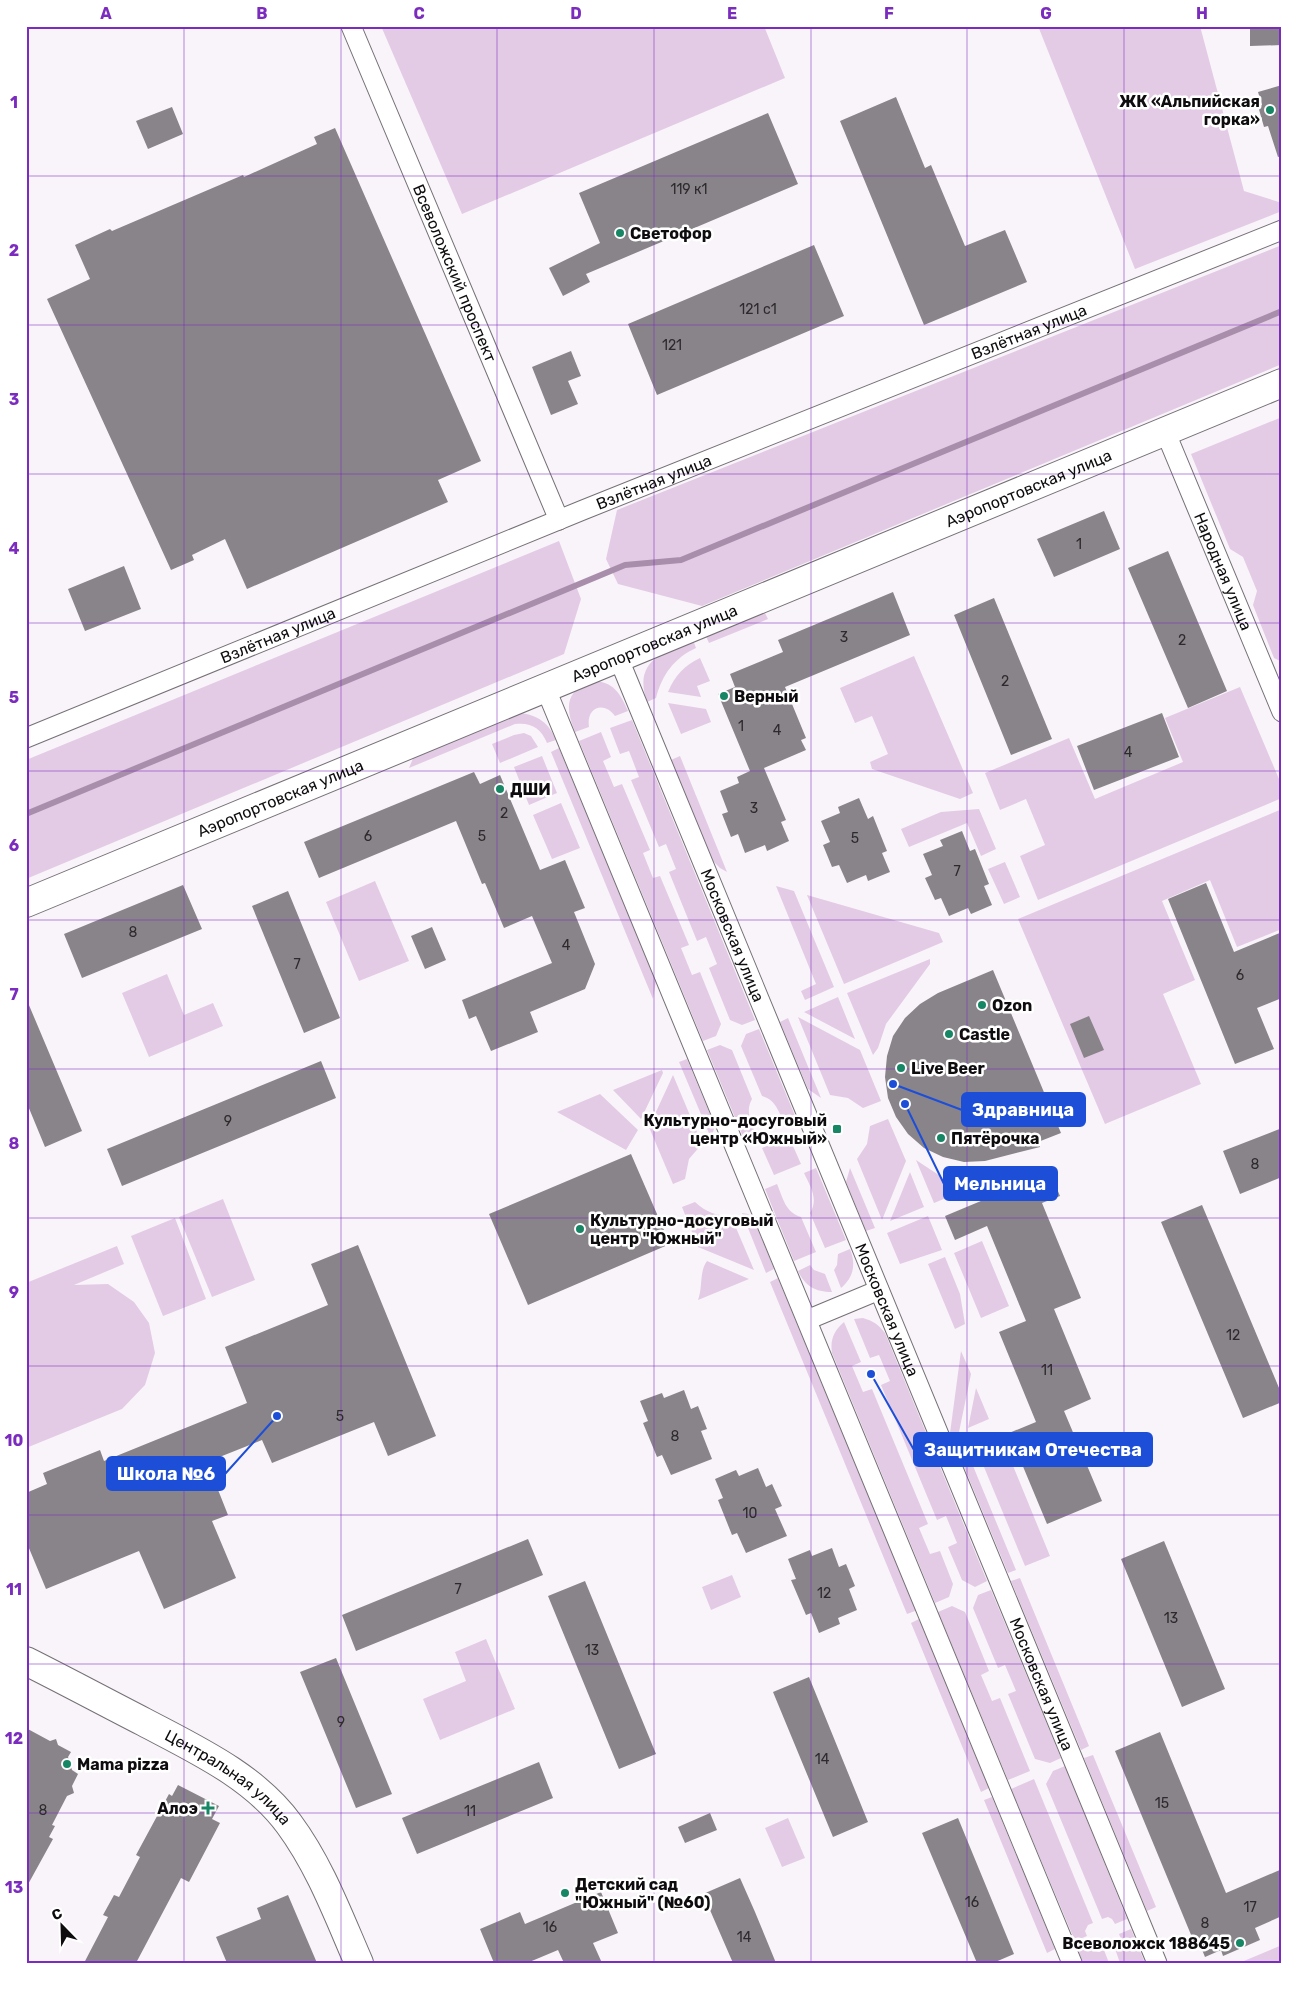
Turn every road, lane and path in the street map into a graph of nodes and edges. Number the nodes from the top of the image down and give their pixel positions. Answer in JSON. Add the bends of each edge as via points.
{"nodes":[{"id":1,"x":350,"y":26,"type":"edge"},
{"id":2,"x":1282,"y":230,"type":"edge"},
{"id":3,"x":1282,"y":383,"type":"edge"},
{"id":4,"x":1165,"y":431,"type":"junction"},
{"id":5,"x":559,"y":520,"type":"junction"},
{"id":6,"x":618,"y":657,"type":"junction"},
{"id":7,"x":545,"y":687,"type":"junction"},
{"id":8,"x":1282,"y":712,"type":"edge"},
{"id":9,"x":26,"y":738,"type":"edge"},
{"id":10,"x":26,"y":903,"type":"edge"},
{"id":11,"x":879,"y":1290,"type":"junction"},
{"id":12,"x":807,"y":1320,"type":"junction"},
{"id":13,"x":26,"y":1661,"type":"edge"},
{"id":14,"x":358,"y":1963,"type":"edge"},
{"id":15,"x":1072,"y":1963,"type":"edge"},
{"id":16,"x":1157,"y":1963,"type":"edge"}],
"edges":[{"from":1,"to":5,"type":"street","name":"Всеволожский проспект"},
{"from":2,"to":5,"type":"street","name":"Взлётная улица"},
{"from":3,"to":4,"type":"street","name":"Аэропортовская улица"},
{"from":4,"to":6,"type":"street","name":"Аэропортовская улица"},
{"from":4,"to":8,"type":"street","name":"Народная улица"},
{"from":5,"to":9,"type":"street","name":"Взлётная улица"},
{"from":6,"to":7,"type":"street","name":"Аэропортовская улица"},
{"from":6,"to":11,"type":"street","name":"Московская улица"},
{"from":7,"to":10,"type":"street","name":"Аэропортовская улица"},
{"from":7,"to":12,"type":"street"},
{"from":11,"to":12,"type":"street"},
{"from":11,"to":16,"type":"street","name":"Московская улица"},
{"from":12,"to":15,"type":"street"},
{"from":13,"to":14,"type":"street","name":"Центральная улица","via":[[213,1759],[264,1796],[288,1822],[309,1853],[326,1884]]}]}
